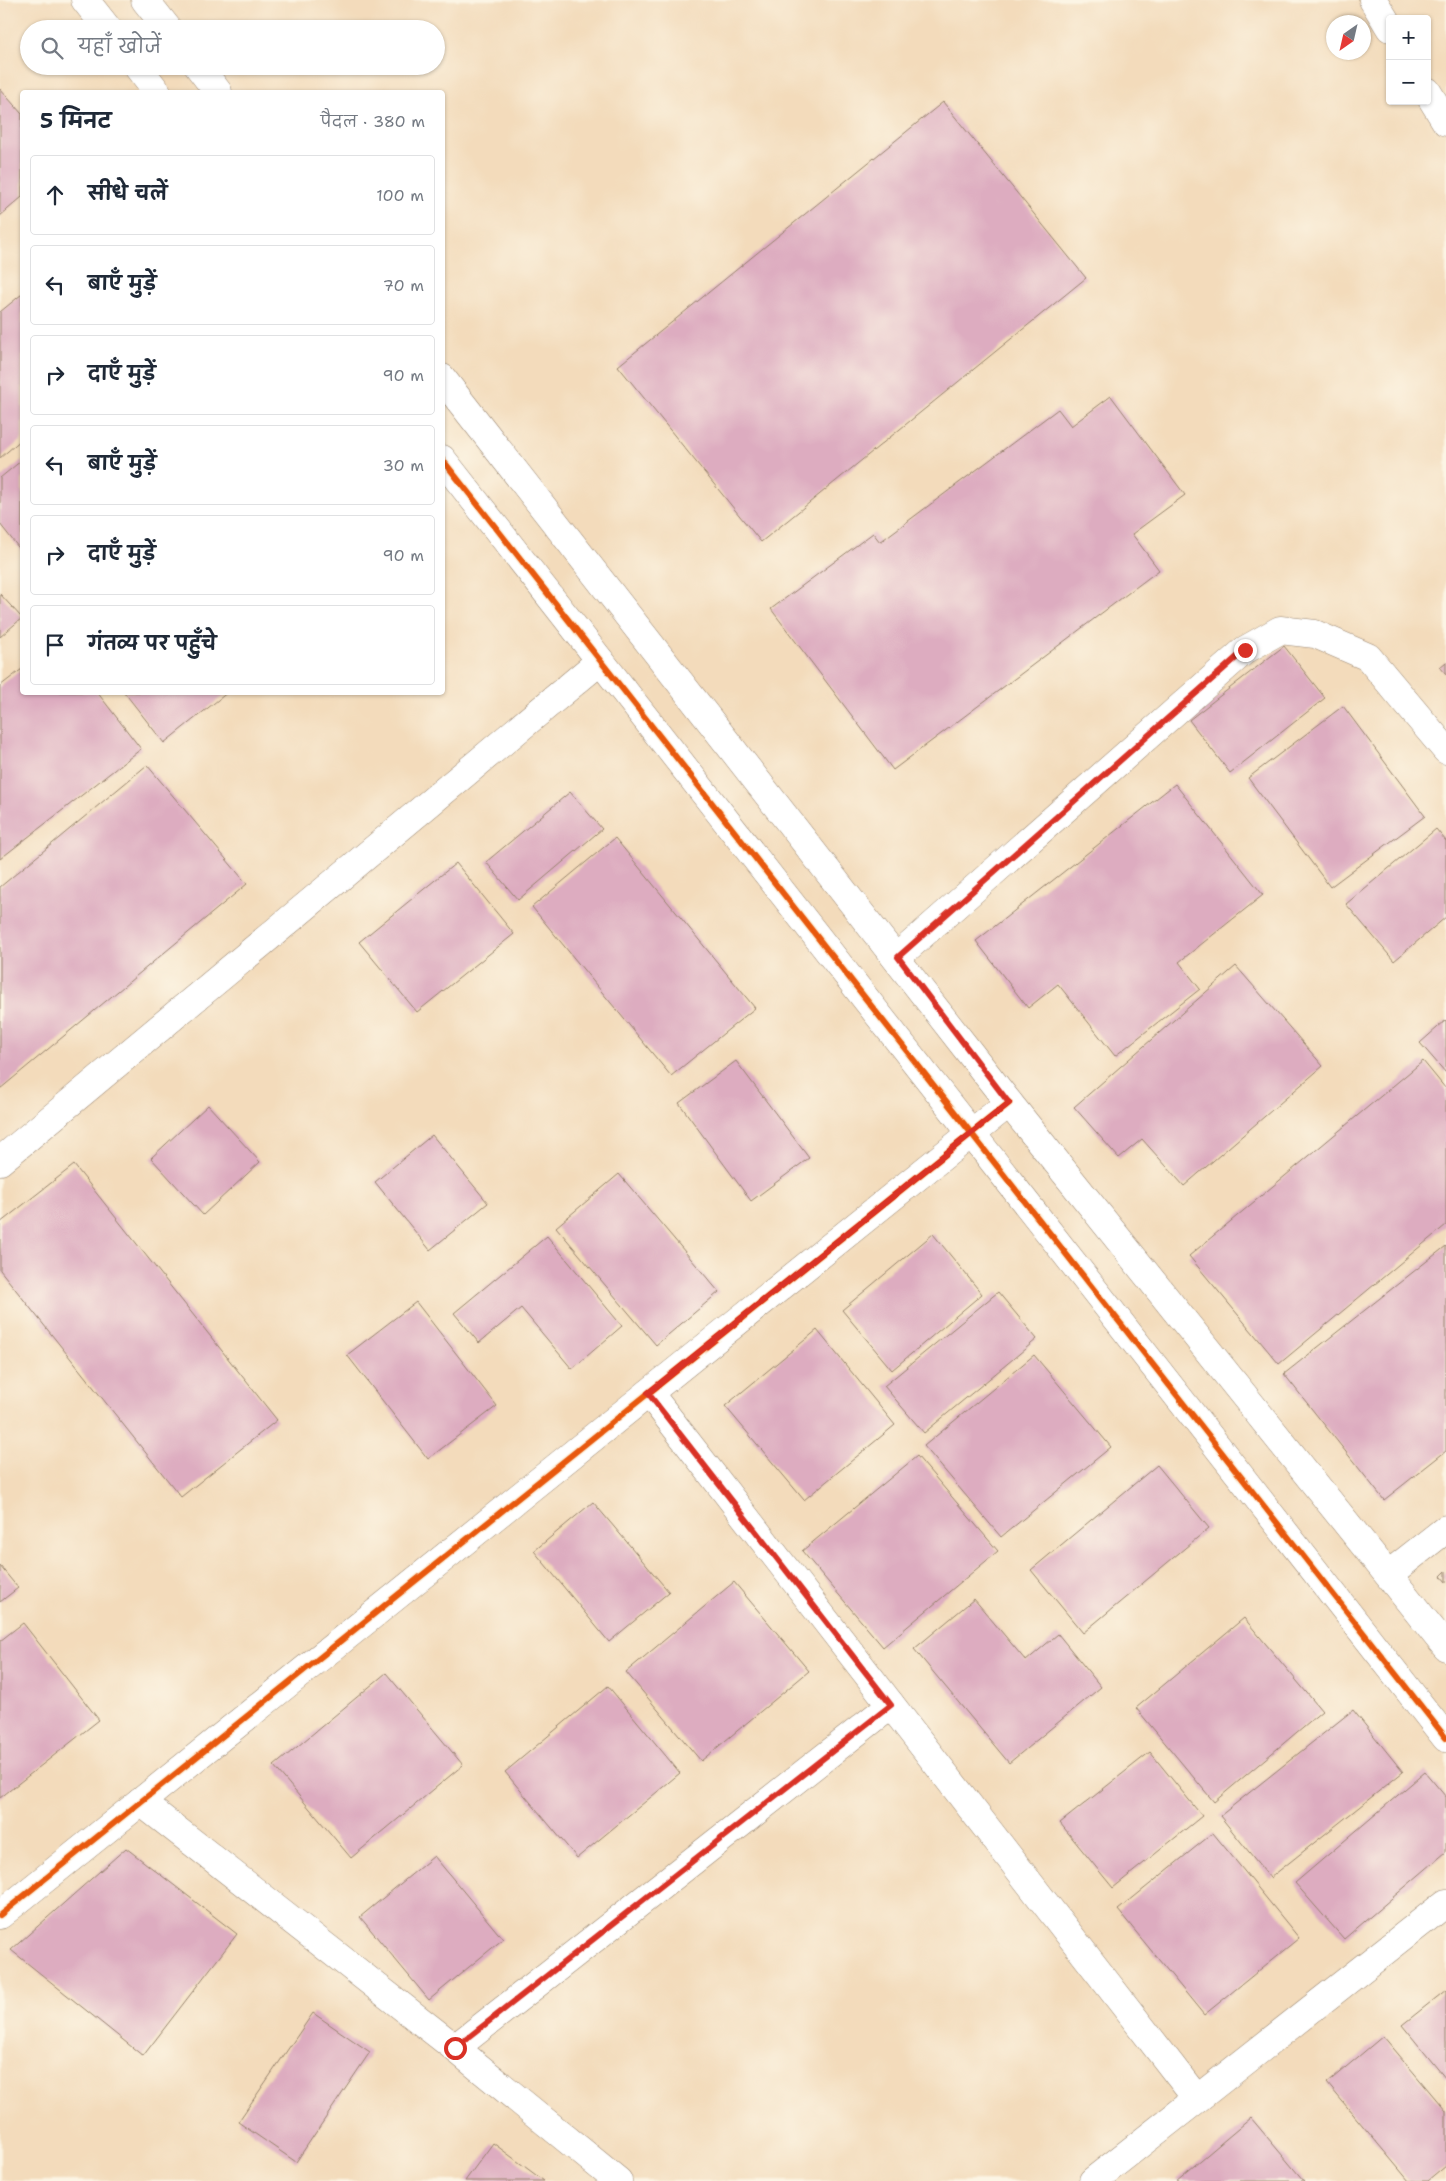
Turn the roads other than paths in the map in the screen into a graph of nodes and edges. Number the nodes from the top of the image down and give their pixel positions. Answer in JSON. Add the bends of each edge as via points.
{"nodes":[{"id":1,"x":86,"y":0,"type":"edge"},
{"id":2,"x":146,"y":0,"type":"edge"},
{"id":3,"x":1373,"y":0,"type":"edge"},
{"id":4,"x":101,"y":20,"type":"edge"},
{"id":5,"x":161,"y":20,"type":"edge"},
{"id":6,"x":1386,"y":21,"type":"edge"},
{"id":7,"x":144,"y":75,"type":"edge"},
{"id":8,"x":205,"y":75,"type":"edge"},
{"id":9,"x":156,"y":90,"type":"edge"},
{"id":10,"x":216,"y":90,"type":"edge"},
{"id":11,"x":1431,"y":98,"type":"edge"},
{"id":12,"x":1446,"y":122,"type":"edge"},
{"id":13,"x":445,"y":382,"type":"edge"},
{"id":14,"x":445,"y":463,"type":"edge"},
{"id":15,"x":600,"y":661,"type":"junction"},
{"id":16,"x":1446,"y":750,"type":"edge"},
{"id":17,"x":898,"y":957,"type":"junction"},
{"id":18,"x":1009,"y":1103,"type":"junction"},
{"id":19,"x":971,"y":1133,"type":"junction"},
{"id":20,"x":0,"y":1161,"type":"edge"},
{"id":21,"x":648,"y":1393,"type":"junction"},
{"id":22,"x":1446,"y":1529,"type":"edge"},
{"id":23,"x":1389,"y":1574,"type":"junction"},
{"id":24,"x":1446,"y":1647,"type":"edge"},
{"id":25,"x":891,"y":1705,"type":"junction"},
{"id":26,"x":1446,"y":1738,"type":"edge"},
{"id":27,"x":141,"y":1802,"type":"junction"},
{"id":28,"x":1446,"y":1903,"type":"edge"},
{"id":29,"x":0,"y":1915,"type":"edge"},
{"id":30,"x":455,"y":2048,"type":"junction"},
{"id":31,"x":1197,"y":2099,"type":"junction"},
{"id":32,"x":618,"y":2181,"type":"edge"},
{"id":33,"x":1092,"y":2181,"type":"edge"}],
"edges":[{"from":1,"to":4,"type":"street"},
{"from":2,"to":5,"type":"street"},
{"from":3,"to":6,"type":"street"},
{"from":7,"to":9,"type":"street"},
{"from":8,"to":10,"type":"street"},
{"from":11,"to":12,"type":"street"},
{"from":13,"to":17,"type":"street"},
{"from":14,"to":15,"type":"street"},
{"from":15,"to":19,"type":"street"},
{"from":15,"to":20,"type":"street"},
{"from":16,"to":17,"type":"street","via":[[1368,657],[1315,634],[1280,630],[1245,650]]},
{"from":17,"to":18,"type":"street"},
{"from":18,"to":19,"type":"street"},
{"from":18,"to":23,"type":"street"},
{"from":19,"to":21,"type":"street"},
{"from":19,"to":26,"type":"street"},
{"from":21,"to":25,"type":"street"},
{"from":21,"to":27,"type":"street"},
{"from":22,"to":23,"type":"street"},
{"from":23,"to":24,"type":"street"},
{"from":25,"to":30,"type":"street"},
{"from":25,"to":31,"type":"street"},
{"from":27,"to":29,"type":"street"},
{"from":27,"to":30,"type":"street"},
{"from":28,"to":31,"type":"street"},
{"from":30,"to":32,"type":"street"},
{"from":31,"to":33,"type":"street"}]}
